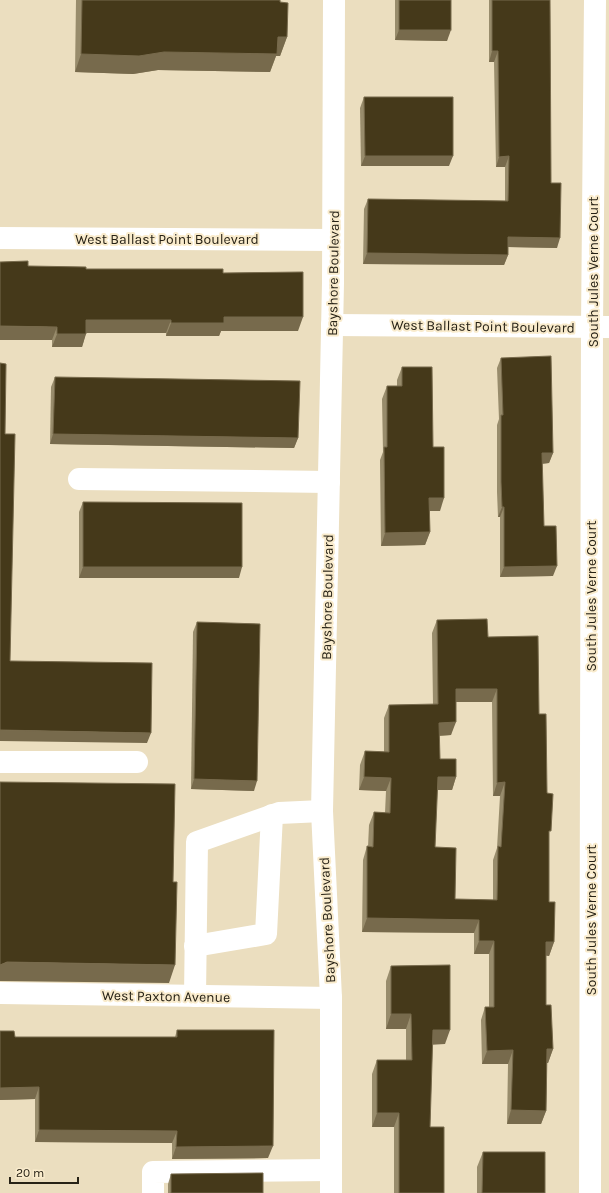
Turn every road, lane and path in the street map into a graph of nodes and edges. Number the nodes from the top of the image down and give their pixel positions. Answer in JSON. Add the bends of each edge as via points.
{"nodes":[{"id":1,"x":334,"y":0,"type":"edge"},
{"id":2,"x":595,"y":0,"type":"edge"},
{"id":3,"x":0,"y":238,"type":"edge"},
{"id":4,"x":333,"y":240,"type":"junction"},
{"id":5,"x":332,"y":325,"type":"junction"},
{"id":6,"x":600,"y":327,"type":"edge"},
{"id":7,"x":79,"y":479,"type":"dead end"},
{"id":8,"x":329,"y":482,"type":"junction"},
{"id":9,"x":0,"y":762,"type":"edge"},
{"id":10,"x":137,"y":762,"type":"dead end"},
{"id":11,"x":322,"y":812,"type":"junction"},
{"id":12,"x":272,"y":815,"type":"junction"},
{"id":13,"x":195,"y":946,"type":"junction"},
{"id":14,"x":0,"y":993,"type":"edge"},
{"id":15,"x":195,"y":996,"type":"junction"},
{"id":16,"x":331,"y":998,"type":"junction"},
{"id":17,"x":331,"y":1170,"type":"junction"},
{"id":18,"x":153,"y":1193,"type":"edge"},
{"id":19,"x":331,"y":1193,"type":"edge"},
{"id":20,"x":590,"y":1193,"type":"edge"}],
"edges":[{"from":1,"to":4,"type":"street","name":"Bayshore Boulevard"},
{"from":2,"to":6,"type":"street","name":"South Jules Verne Court"},
{"from":3,"to":4,"type":"street","name":"West Ballast Point Boulevard"},
{"from":4,"to":5,"type":"street","name":"Bayshore Boulevard"},
{"from":5,"to":6,"type":"street","name":"West Ballast Point Boulevard"},
{"from":5,"to":8,"type":"street","name":"Bayshore Boulevard"},
{"from":6,"to":20,"type":"street","name":"South Jules Verne Court"},
{"from":7,"to":8,"type":"street"},
{"from":8,"to":11,"type":"street","name":"Bayshore Boulevard"},
{"from":9,"to":10,"type":"street"},
{"from":11,"to":12,"type":"street"},
{"from":11,"to":16,"type":"street","name":"Bayshore Boulevard"},
{"from":12,"to":13,"type":"street","via":[[197,842]]},
{"from":12,"to":13,"type":"street","via":[[266,934]]},
{"from":13,"to":15,"type":"street"},
{"from":14,"to":15,"type":"street","name":"West Paxton Avenue"},
{"from":15,"to":16,"type":"street","name":"West Paxton Avenue"},
{"from":16,"to":17,"type":"street","name":"Bayshore Boulevard"},
{"from":17,"to":18,"type":"street","via":[[153,1172]]},
{"from":17,"to":19,"type":"street","name":"Bayshore Boulevard"}]}
